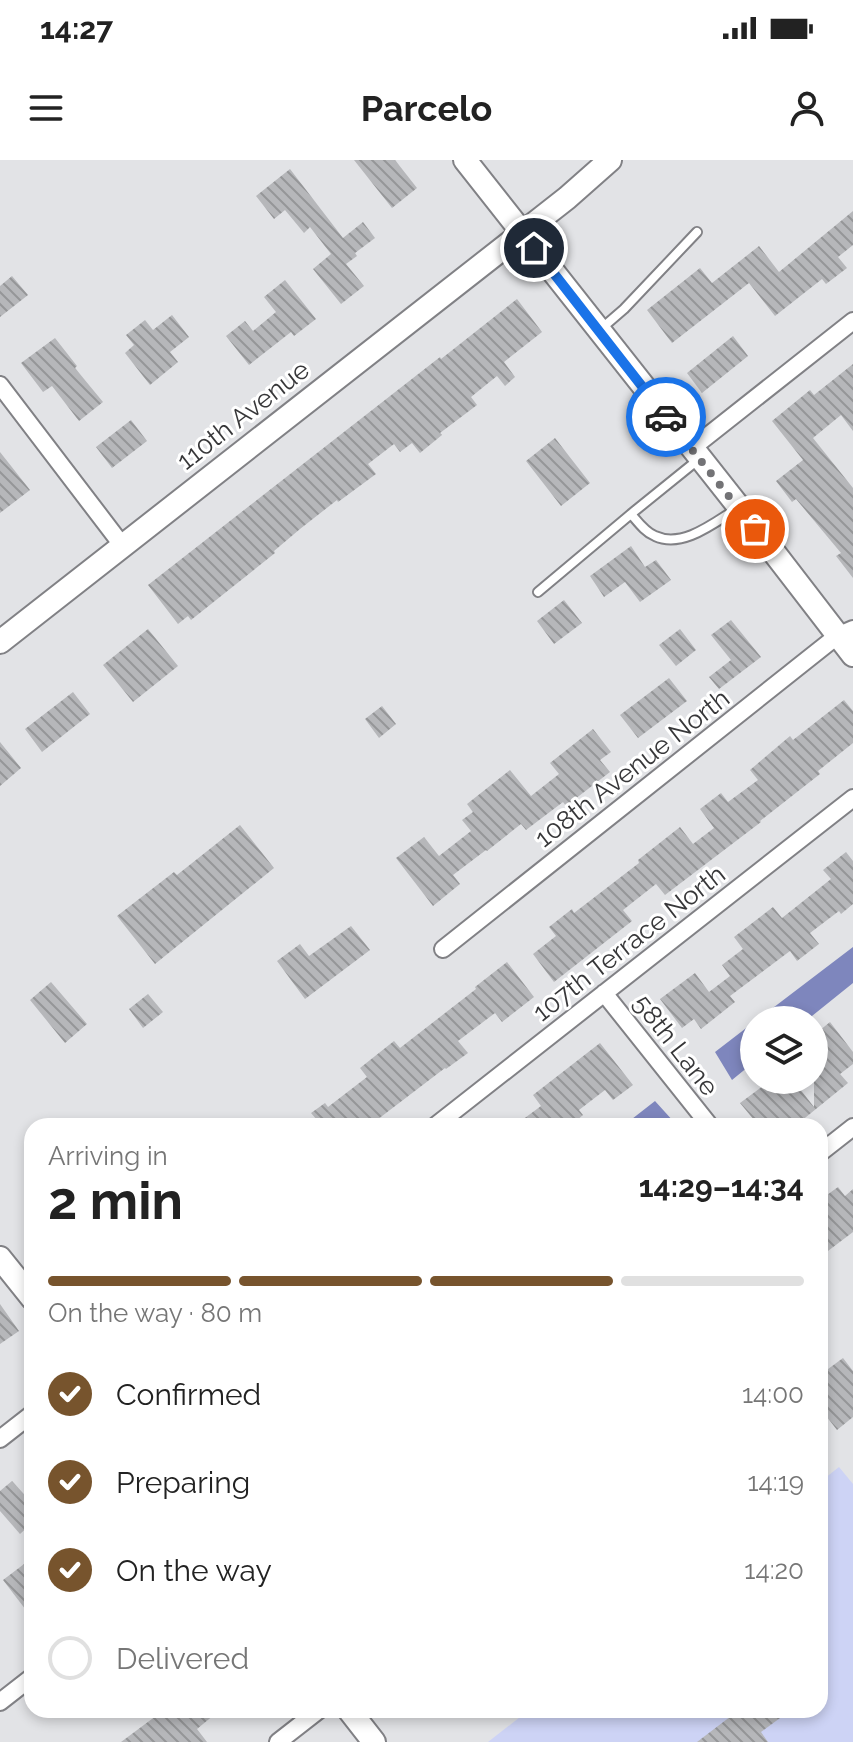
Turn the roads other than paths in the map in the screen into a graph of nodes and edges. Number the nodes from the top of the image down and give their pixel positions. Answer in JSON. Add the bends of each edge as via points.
{"nodes":[{"id":1,"x":465,"y":160,"type":"edge"},
{"id":2,"x":610,"y":160,"type":"edge"},
{"id":3,"x":697,"y":232,"type":"dead end"},
{"id":4,"x":522,"y":233,"type":"junction"},
{"id":5,"x":853,"y":321,"type":"edge"},
{"id":6,"x":598,"y":331,"type":"junction"},
{"id":7,"x":0,"y":385,"type":"edge"},
{"id":8,"x":695,"y":454,"type":"junction"},
{"id":9,"x":739,"y":507,"type":"junction"},
{"id":10,"x":631,"y":514,"type":"junction"},
{"id":11,"x":122,"y":545,"type":"junction"},
{"id":12,"x":538,"y":592,"type":"dead end"},
{"id":13,"x":845,"y":632,"type":"edge"},
{"id":14,"x":0,"y":642,"type":"edge"},
{"id":15,"x":853,"y":655,"type":"edge"},
{"id":16,"x":853,"y":798,"type":"edge"},
{"id":17,"x":443,"y":949,"type":"dead end"},
{"id":18,"x":604,"y":993,"type":"junction"},
{"id":19,"x":445,"y":1118,"type":"edge"},
{"id":20,"x":704,"y":1118,"type":"edge"},
{"id":21,"x":853,"y":1127,"type":"edge"},
{"id":22,"x":828,"y":1147,"type":"edge"},
{"id":23,"x":0,"y":1258,"type":"edge"},
{"id":24,"x":24,"y":1288,"type":"edge"},
{"id":25,"x":24,"y":1420,"type":"edge"},
{"id":26,"x":0,"y":1439,"type":"edge"},
{"id":27,"x":24,"y":1683,"type":"edge"},
{"id":28,"x":0,"y":1702,"type":"edge"},
{"id":29,"x":309,"y":1718,"type":"edge"},
{"id":30,"x":355,"y":1718,"type":"edge"},
{"id":31,"x":278,"y":1742,"type":"edge"},
{"id":32,"x":374,"y":1742,"type":"edge"}],
"edges":[{"from":1,"to":4,"type":"street"},
{"from":2,"to":4,"type":"street","name":"110th Avenue"},
{"from":3,"to":6,"type":"lane"},
{"from":4,"to":6,"type":"street"},
{"from":4,"to":11,"type":"street","name":"110th Avenue"},
{"from":5,"to":8,"type":"street"},
{"from":6,"to":8,"type":"street"},
{"from":7,"to":11,"type":"street"},
{"from":8,"to":9,"type":"street"},
{"from":8,"to":10,"type":"lane"},
{"from":9,"to":10,"type":"lane","via":[[683,539],[657,538]]},
{"from":9,"to":13,"type":"street"},
{"from":10,"to":12,"type":"lane"},
{"from":11,"to":14,"type":"street","name":"110th Avenue"},
{"from":13,"to":15,"type":"street"},
{"from":13,"to":17,"type":"street","name":"108th Avenue North"},
{"from":16,"to":18,"type":"street","name":"107th Terrace North"},
{"from":18,"to":19,"type":"street","name":"107th Terrace North"},
{"from":18,"to":20,"type":"street","name":"58th Lane"},
{"from":21,"to":22,"type":"street"},
{"from":23,"to":24,"type":"street"},
{"from":25,"to":26,"type":"street"},
{"from":27,"to":28,"type":"street"},
{"from":29,"to":31,"type":"street"},
{"from":30,"to":32,"type":"street"}]}
